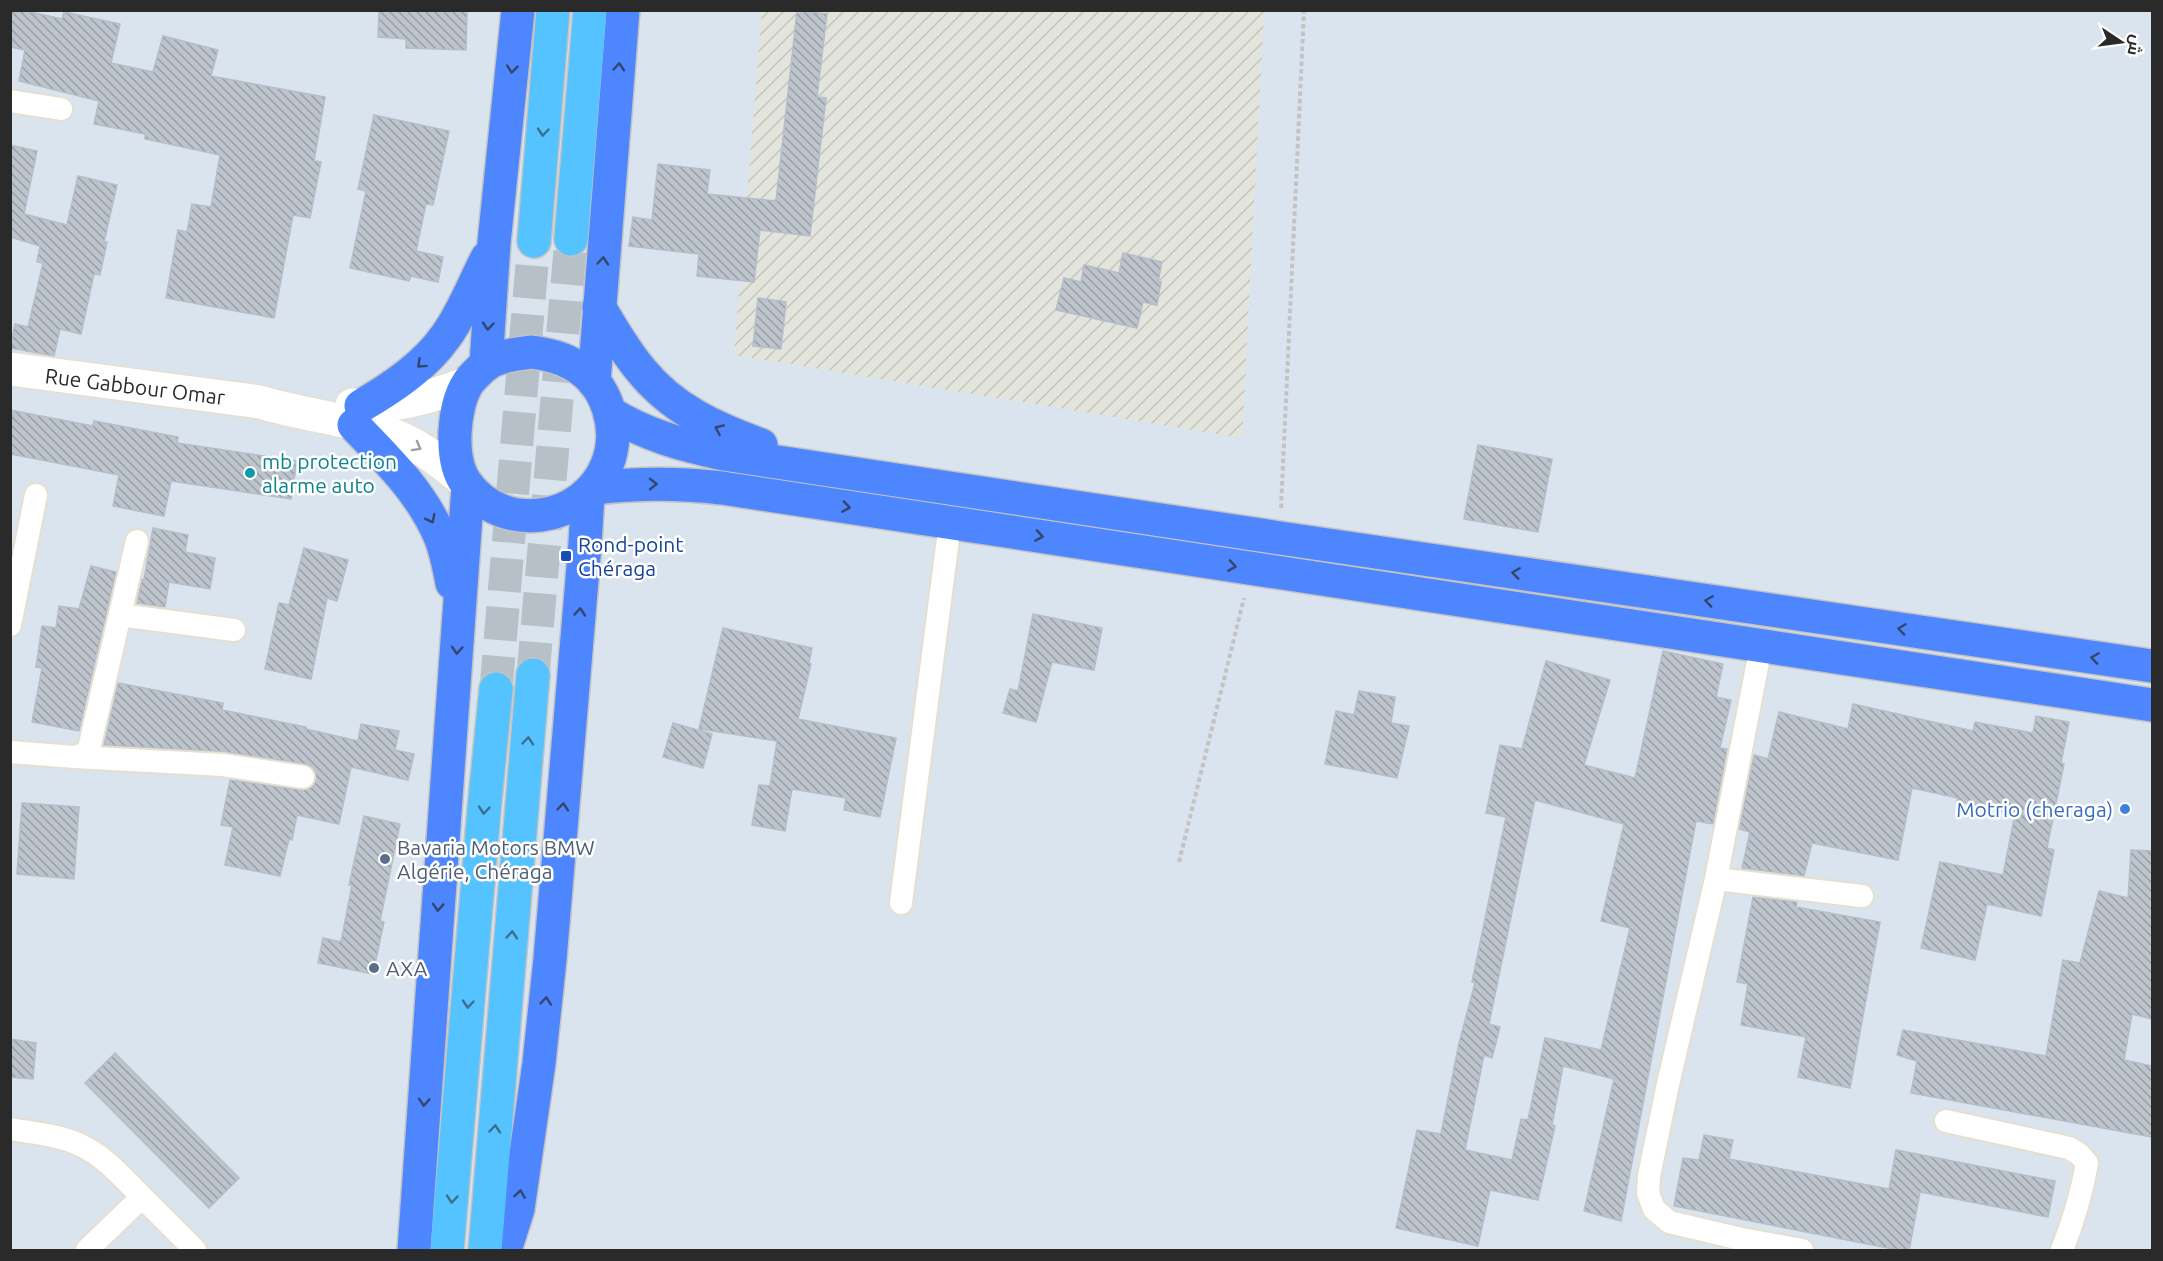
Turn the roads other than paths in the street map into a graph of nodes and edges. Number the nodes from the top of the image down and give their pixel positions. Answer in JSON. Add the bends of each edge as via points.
{"nodes":[{"id":1,"x":518,"y":10,"type":"edge"},
{"id":2,"x":553,"y":10,"type":"edge"},
{"id":3,"x":590,"y":10,"type":"edge"},
{"id":4,"x":623,"y":10,"type":"edge"},
{"id":5,"x":10,"y":101,"type":"edge"},
{"id":6,"x":61,"y":109,"type":"dead end"},
{"id":7,"x":571,"y":239,"type":"tunnel mouth"},
{"id":8,"x":534,"y":241,"type":"tunnel mouth"},
{"id":9,"x":494,"y":243,"type":"junction"},
{"id":10,"x":600,"y":306,"type":"junction"},
{"id":11,"x":10,"y":369,"type":"edge"},
{"id":12,"x":477,"y":374,"type":"junction"},
{"id":13,"x":594,"y":382,"type":"junction"},
{"id":14,"x":610,"y":413,"type":"junction"},
{"id":15,"x":358,"y":416,"type":"junction"},
{"id":16,"x":833,"y":470,"type":"junction"},
{"id":17,"x":466,"y":484,"type":"junction"},
{"id":18,"x":591,"y":491,"type":"junction"},
{"id":19,"x":36,"y":495,"type":"dead end"},
{"id":20,"x":950,"y":523,"type":"junction"},
{"id":21,"x":137,"y":541,"type":"dead end"},
{"id":22,"x":459,"y":613,"type":"junction"},
{"id":23,"x":120,"y":615,"type":"junction"},
{"id":24,"x":10,"y":625,"type":"edge"},
{"id":25,"x":234,"y":630,"type":"dead end"},
{"id":26,"x":1761,"y":646,"type":"junction"},
{"id":27,"x":2152,"y":666,"type":"edge"},
{"id":28,"x":533,"y":675,"type":"tunnel mouth"},
{"id":29,"x":496,"y":689,"type":"tunnel mouth"},
{"id":30,"x":2152,"y":705,"type":"edge"},
{"id":31,"x":10,"y":752,"type":"edge"},
{"id":32,"x":75,"y":757,"type":"junction"},
{"id":33,"x":303,"y":777,"type":"dead end"},
{"id":34,"x":1716,"y":879,"type":"junction"},
{"id":35,"x":1862,"y":897,"type":"dead end"},
{"id":36,"x":901,"y":903,"type":"dead end"},
{"id":37,"x":1946,"y":1120,"type":"dead end"},
{"id":38,"x":10,"y":1129,"type":"edge"},
{"id":39,"x":142,"y":1197,"type":"junction"},
{"id":40,"x":87,"y":1251,"type":"edge"},
{"id":41,"x":195,"y":1251,"type":"edge"},
{"id":42,"x":414,"y":1251,"type":"edge"},
{"id":43,"x":447,"y":1251,"type":"edge"},
{"id":44,"x":485,"y":1251,"type":"edge"},
{"id":45,"x":505,"y":1251,"type":"edge"},
{"id":46,"x":1802,"y":1251,"type":"edge"},
{"id":47,"x":2062,"y":1251,"type":"edge"}],
"edges":[{"from":1,"to":9,"type":"main road","one_way":true},
{"from":2,"to":8,"type":"highway","one_way":true},
{"from":3,"to":7,"type":"highway"},
{"from":10,"to":4,"type":"main road","one_way":true},
{"from":5,"to":6,"type":"street"},
{"from":9,"to":12,"type":"main road","one_way":true},
{"from":9,"to":15,"type":"main road","one_way":true,"via":[[440,345]]},
{"from":10,"to":13,"type":"main road"},
{"from":16,"to":10,"type":"main road","one_way":true,"via":[[726,433],[670,400],[640,369]]},
{"from":11,"to":15,"type":"main road","name":"Rue Gabbour Omar","via":[[260,402],[297,412]]},
{"from":12,"to":13,"type":"main road","via":[[508,355],[531,352],[555,356],[576,366]]},
{"from":12,"to":15,"type":"main road","name":"Rue Gabbour Omar","via":[[442,393]]},
{"from":12,"to":17,"type":"main road","via":[[460,401],[455,431],[458,462]]},
{"from":13,"to":14,"type":"main road"},
{"from":14,"to":16,"type":"main road","via":[[634,428],[700,449]]},
{"from":14,"to":18,"type":"main road","via":[[613,429],[609,460]]},
{"from":15,"to":17,"type":"main road","name":"Rue Gabbour Omar","one_way":true,"via":[[416,446]]},
{"from":15,"to":22,"type":"main road","one_way":true,"via":[[423,504],[439,535]]},
{"from":27,"to":16,"type":"main road","one_way":true},
{"from":17,"to":18,"type":"main road","via":[[489,504],[513,514],[540,516],[566,510]]},
{"from":17,"to":22,"type":"main road"},
{"from":18,"to":20,"type":"main road","one_way":true,"via":[[646,484],[697,485]]},
{"from":45,"to":18,"type":"main road","one_way":true,"via":[[518,1209],[542,1040]]},
{"from":19,"to":24,"type":"street"},
{"from":20,"to":26,"type":"main road","one_way":true},
{"from":20,"to":36,"type":"street"},
{"from":21,"to":23,"type":"street"},
{"from":22,"to":42,"type":"main road","one_way":true},
{"from":23,"to":25,"type":"street"},
{"from":23,"to":32,"type":"street","via":[[88,753]]},
{"from":26,"to":30,"type":"main road"},
{"from":26,"to":34,"type":"street"},
{"from":44,"to":28,"type":"highway","one_way":true},
{"from":29,"to":43,"type":"highway","one_way":true},
{"from":31,"to":32,"type":"street"},
{"from":32,"to":33,"type":"street","via":[[223,765]]},
{"from":34,"to":35,"type":"street"},
{"from":34,"to":46,"type":"street","via":[[1668,1083],[1648,1192],[1654,1209],[1669,1222]]},
{"from":37,"to":47,"type":"street","via":[[2069,1148],[2084,1158],[2084,1184]]},
{"from":38,"to":39,"type":"street","via":[[80,1145],[107,1162]]},
{"from":39,"to":40,"type":"street"},
{"from":39,"to":41,"type":"street"}]}
